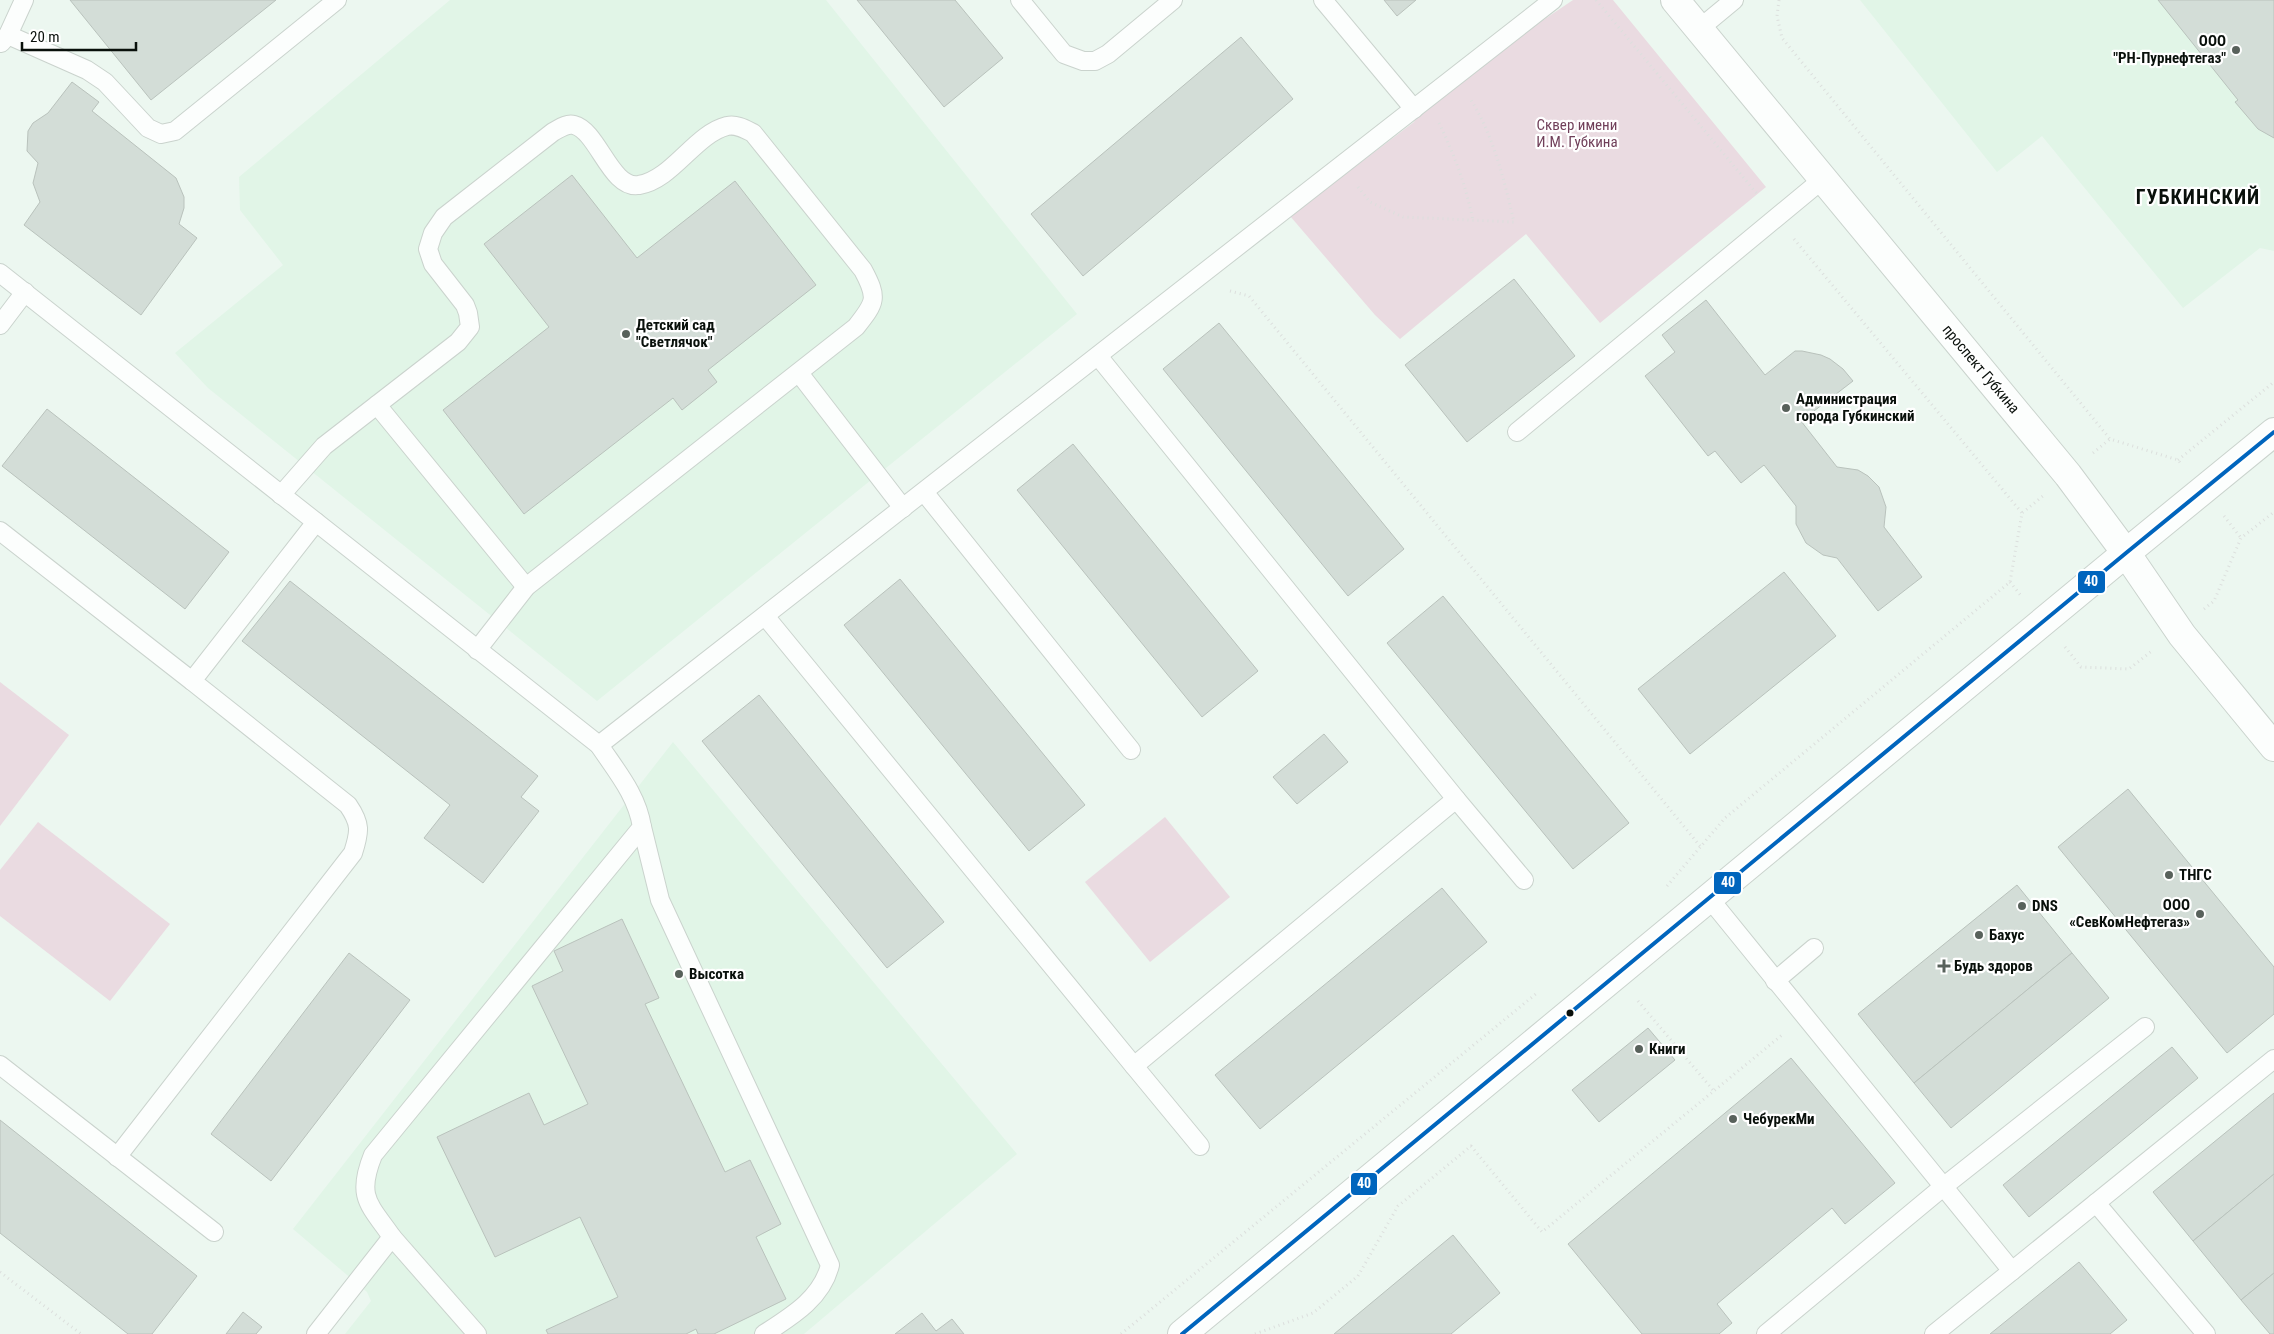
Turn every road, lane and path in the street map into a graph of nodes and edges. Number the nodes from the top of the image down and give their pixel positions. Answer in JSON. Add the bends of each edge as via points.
{"nodes":[{"id":1,"x":24,"y":0,"type":"edge"},
{"id":2,"x":337,"y":0,"type":"edge"},
{"id":3,"x":1020,"y":0,"type":"edge"},
{"id":4,"x":1173,"y":0,"type":"edge"},
{"id":5,"x":1323,"y":0,"type":"edge"},
{"id":6,"x":1553,"y":0,"type":"edge"},
{"id":7,"x":1596,"y":0,"type":"edge"},
{"id":8,"x":1675,"y":0,"type":"edge"},
{"id":9,"x":1734,"y":0,"type":"edge"},
{"id":10,"x":1778,"y":0,"type":"edge"},
{"id":11,"x":1699,"y":29,"type":"junction"},
{"id":12,"x":4,"y":40,"type":"edge"},
{"id":13,"x":1456,"y":76,"type":"junction"},
{"id":14,"x":1420,"y":104,"type":"junction"},
{"id":15,"x":1340,"y":167,"type":"junction"},
{"id":16,"x":1823,"y":178,"type":"junction"},
{"id":17,"x":1777,"y":217,"type":"junction"},
{"id":18,"x":1473,"y":221,"type":"junction"},
{"id":19,"x":0,"y":273,"type":"edge"},
{"id":20,"x":25,"y":292,"type":"junction"},
{"id":21,"x":1223,"y":292,"type":"dead end"},
{"id":22,"x":0,"y":325,"type":"edge"},
{"id":23,"x":1098,"y":356,"type":"junction"},
{"id":24,"x":799,"y":373,"type":"junction"},
{"id":25,"x":2274,"y":382,"type":"edge"},
{"id":26,"x":377,"y":405,"type":"junction"},
{"id":27,"x":1517,"y":432,"type":"dead end"},
{"id":28,"x":2274,"y":432,"type":"edge"},
{"id":29,"x":924,"y":492,"type":"junction"},
{"id":30,"x":281,"y":495,"type":"junction"},
{"id":31,"x":903,"y":508,"type":"junction"},
{"id":32,"x":2274,"y":512,"type":"edge"},
{"id":33,"x":2022,"y":513,"type":"dead end"},
{"id":34,"x":316,"y":522,"type":"junction"},
{"id":35,"x":0,"y":530,"type":"edge"},
{"id":36,"x":2241,"y":538,"type":"dead end"},
{"id":37,"x":2126,"y":553,"type":"junction"},
{"id":38,"x":2010,"y":582,"type":"dead end"},
{"id":39,"x":526,"y":587,"type":"junction"},
{"id":40,"x":765,"y":616,"type":"junction"},
{"id":41,"x":477,"y":650,"type":"junction"},
{"id":42,"x":192,"y":681,"type":"junction"},
{"id":43,"x":599,"y":746,"type":"junction"},
{"id":44,"x":2274,"y":747,"type":"edge"},
{"id":45,"x":1131,"y":750,"type":"dead end"},
{"id":46,"x":1456,"y":798,"type":"junction"},
{"id":47,"x":642,"y":827,"type":"junction"},
{"id":48,"x":1700,"y":846,"type":"junction"},
{"id":49,"x":1524,"y":880,"type":"dead end"},
{"id":50,"x":1666,"y":888,"type":"dead end"},
{"id":51,"x":1709,"y":898,"type":"junction"},
{"id":52,"x":1814,"y":948,"type":"dead end"},
{"id":53,"x":1775,"y":981,"type":"junction"},
{"id":54,"x":1542,"y":989,"type":"dead end"},
{"id":55,"x":1634,"y":996,"type":"dead end"},
{"id":56,"x":1804,"y":1017,"type":"junction"},
{"id":57,"x":2145,"y":1027,"type":"dead end"},
{"id":58,"x":2274,"y":1059,"type":"edge"},
{"id":59,"x":0,"y":1065,"type":"edge"},
{"id":60,"x":1134,"y":1066,"type":"junction"},
{"id":61,"x":1713,"y":1090,"type":"junction"},
{"id":62,"x":1200,"y":1146,"type":"dead end"},
{"id":63,"x":117,"y":1157,"type":"junction"},
{"id":64,"x":1943,"y":1187,"type":"junction"},
{"id":65,"x":2096,"y":1203,"type":"junction"},
{"id":66,"x":214,"y":1232,"type":"dead end"},
{"id":67,"x":392,"y":1237,"type":"junction"},
{"id":68,"x":2012,"y":1271,"type":"junction"},
{"id":69,"x":0,"y":1272,"type":"edge"},
{"id":70,"x":1773,"y":1332,"type":"edge"},
{"id":71,"x":81,"y":1334,"type":"edge"},
{"id":72,"x":316,"y":1334,"type":"edge"},
{"id":73,"x":477,"y":1334,"type":"edge"},
{"id":74,"x":764,"y":1334,"type":"edge"},
{"id":75,"x":1122,"y":1334,"type":"edge"},
{"id":76,"x":1182,"y":1334,"type":"edge"},
{"id":77,"x":1255,"y":1334,"type":"edge"},
{"id":78,"x":1934,"y":1334,"type":"edge"},
{"id":79,"x":2206,"y":1334,"type":"edge"}],
"edges":[{"from":1,"to":12,"type":"lane"},
{"from":2,"to":12,"type":"lane","via":[[175,132],[160,134],[148,128],[105,82],[87,70]]},
{"from":3,"to":4,"type":"lane","via":[[1064,54],[1083,61],[1108,54]]},
{"from":5,"to":14,"type":"lane"},
{"from":6,"to":13,"type":"lane"},
{"from":7,"to":17,"type":"path"},
{"from":8,"to":11,"type":"street","name":"проспект Губкина"},
{"from":9,"to":11,"type":"lane"},
{"from":10,"to":25,"type":"path","via":[[1777,16],[1782,38],[2110,439],[2178,460]]},
{"from":11,"to":16,"type":"street","name":"проспект Губкина"},
{"from":13,"to":14,"type":"lane"},
{"from":13,"to":18,"type":"path","via":[[1485,122],[1514,222]]},
{"from":14,"to":15,"type":"lane"},
{"from":14,"to":18,"type":"path","via":[[1457,159]]},
{"from":15,"to":18,"type":"path","via":[[1370,202],[1403,216]]},
{"from":15,"to":23,"type":"lane"},
{"from":16,"to":17,"type":"lane"},
{"from":16,"to":37,"type":"street","name":"проспект Губкина","via":[[2068,475]]},
{"from":17,"to":27,"type":"lane"},
{"from":17,"to":33,"type":"path"},
{"from":19,"to":20,"type":"lane"},
{"from":20,"to":22,"type":"lane"},
{"from":20,"to":30,"type":"lane"},
{"from":21,"to":48,"type":"path","via":[[1233,290],[1249,296]]},
{"from":23,"to":29,"type":"lane"},
{"from":23,"to":46,"type":"lane"},
{"from":24,"to":26,"type":"lane","via":[[856,327],[871,308],[874,290],[863,270],[753,133],[740,126],[728,126],[712,134],[653,180],[638,186],[618,176],[584,132],[574,125],[565,125],[444,217],[433,233],[428,249],[433,264],[464,305],[470,327],[458,342]]},
{"from":24,"to":31,"type":"lane"},
{"from":24,"to":39,"type":"lane"},
{"from":26,"to":30,"type":"lane","via":[[324,446]]},
{"from":26,"to":39,"type":"lane"},
{"from":28,"to":37,"type":"street"},
{"from":29,"to":31,"type":"lane"},
{"from":29,"to":45,"type":"lane"},
{"from":30,"to":34,"type":"lane"},
{"from":31,"to":40,"type":"lane"},
{"from":32,"to":36,"type":"path"},
{"from":34,"to":41,"type":"lane"},
{"from":34,"to":42,"type":"lane"},
{"from":35,"to":42,"type":"lane"},
{"from":37,"to":44,"type":"street","name":"проспект Губкина","via":[[2182,635]]},
{"from":37,"to":51,"type":"street"},
{"from":38,"to":48,"type":"path","via":[[1725,818]]},
{"from":39,"to":41,"type":"lane"},
{"from":40,"to":43,"type":"lane"},
{"from":40,"to":60,"type":"lane"},
{"from":41,"to":43,"type":"lane"},
{"from":42,"to":63,"type":"lane","via":[[348,805],[357,818],[359,834],[354,853]]},
{"from":43,"to":47,"type":"lane","via":[[633,794]]},
{"from":46,"to":49,"type":"lane"},
{"from":46,"to":60,"type":"lane"},
{"from":47,"to":67,"type":"lane","via":[[373,1155],[364,1190],[369,1204]]},
{"from":47,"to":74,"type":"lane","via":[[660,900],[830,1265],[827,1280],[816,1296]]},
{"from":48,"to":50,"type":"path"},
{"from":51,"to":53,"type":"lane"},
{"from":51,"to":76,"type":"street"},
{"from":52,"to":53,"type":"lane"},
{"from":53,"to":56,"type":"lane"},
{"from":54,"to":75,"type":"path"},
{"from":55,"to":61,"type":"path"},
{"from":56,"to":61,"type":"path"},
{"from":56,"to":64,"type":"lane"},
{"from":57,"to":64,"type":"lane"},
{"from":58,"to":65,"type":"lane"},
{"from":59,"to":63,"type":"lane"},
{"from":60,"to":62,"type":"lane"},
{"from":61,"to":77,"type":"path","via":[[1542,1232],[1471,1146],[1398,1206],[1358,1276],[1313,1313]]},
{"from":63,"to":66,"type":"lane"},
{"from":64,"to":68,"type":"lane"},
{"from":64,"to":70,"type":"lane"},
{"from":65,"to":68,"type":"lane"},
{"from":65,"to":79,"type":"lane"},
{"from":67,"to":72,"type":"lane"},
{"from":67,"to":73,"type":"lane"},
{"from":68,"to":78,"type":"lane"},
{"from":69,"to":71,"type":"path"}]}
